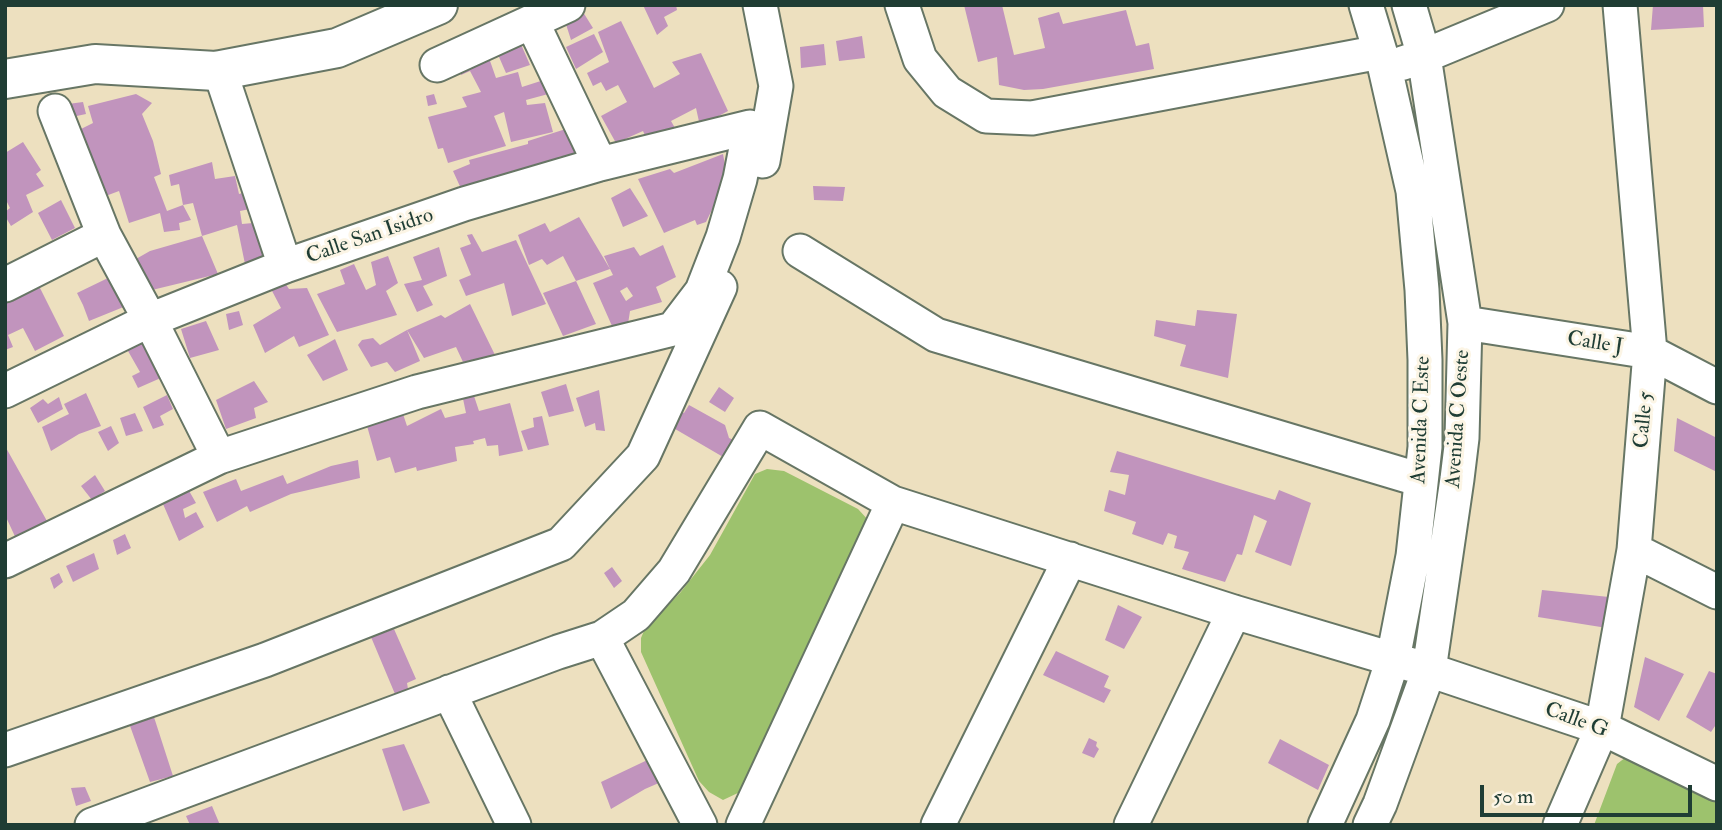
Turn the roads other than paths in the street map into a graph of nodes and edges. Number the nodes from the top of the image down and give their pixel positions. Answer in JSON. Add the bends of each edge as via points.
{"nodes":[{"id":1,"x":438,"y":5,"type":"edge"},
{"id":2,"x":568,"y":5,"type":"edge"},
{"id":3,"x":760,"y":5,"type":"edge"},
{"id":4,"x":902,"y":5,"type":"edge"},
{"id":5,"x":1366,"y":5,"type":"edge"},
{"id":6,"x":1409,"y":5,"type":"edge"},
{"id":7,"x":1547,"y":5,"type":"edge"},
{"id":8,"x":1620,"y":5,"type":"edge"},
{"id":9,"x":532,"y":22,"type":"junction"},
{"id":10,"x":1424,"y":56,"type":"junction"},
{"id":11,"x":1383,"y":60,"type":"junction"},
{"id":12,"x":438,"y":65,"type":"dead end"},
{"id":13,"x":216,"y":71,"type":"junction"},
{"id":14,"x":5,"y":79,"type":"edge"},
{"id":15,"x":55,"y":111,"type":"dead end"},
{"id":16,"x":600,"y":164,"type":"junction"},
{"id":17,"x":104,"y":235,"type":"junction"},
{"id":18,"x":800,"y":251,"type":"dead end"},
{"id":19,"x":285,"y":266,"type":"junction"},
{"id":20,"x":5,"y":285,"type":"edge"},
{"id":21,"x":150,"y":320,"type":"junction"},
{"id":22,"x":1465,"y":323,"type":"junction"},
{"id":23,"x":1650,"y":352,"type":"junction"},
{"id":24,"x":1717,"y":387,"type":"edge"},
{"id":25,"x":5,"y":391,"type":"edge"},
{"id":26,"x":219,"y":457,"type":"junction"},
{"id":27,"x":1421,"y":480,"type":"junction"},
{"id":28,"x":893,"y":503,"type":"junction"},
{"id":29,"x":1634,"y":550,"type":"junction"},
{"id":30,"x":1070,"y":559,"type":"junction"},
{"id":31,"x":5,"y":561,"type":"edge"},
{"id":32,"x":1717,"y":592,"type":"edge"},
{"id":33,"x":1234,"y":612,"type":"junction"},
{"id":34,"x":602,"y":638,"type":"junction"},
{"id":35,"x":1393,"y":659,"type":"junction"},
{"id":36,"x":1429,"y":670,"type":"junction"},
{"id":37,"x":449,"y":692,"type":"junction"},
{"id":38,"x":1602,"y":729,"type":"junction"},
{"id":39,"x":5,"y":750,"type":"edge"},
{"id":40,"x":1717,"y":784,"type":"edge"},
{"id":41,"x":92,"y":825,"type":"edge"},
{"id":42,"x":514,"y":825,"type":"edge"},
{"id":43,"x":700,"y":825,"type":"edge"},
{"id":44,"x":743,"y":825,"type":"edge"},
{"id":45,"x":938,"y":825,"type":"edge"},
{"id":46,"x":1131,"y":825,"type":"edge"},
{"id":47,"x":1325,"y":825,"type":"edge"},
{"id":48,"x":1370,"y":825,"type":"edge"},
{"id":49,"x":1560,"y":825,"type":"edge"}],
"edges":[{"from":1,"to":13,"type":"main road","via":[[337,48]]},
{"from":2,"to":9,"type":"street"},
{"from":3,"to":39,"type":"street","via":[[776,86],[756,201],[643,456],[561,544],[265,660]]},
{"from":4,"to":11,"type":"street","via":[[920,59],[947,92],[986,116],[1032,118]]},
{"from":5,"to":11,"type":"street","name":"Avenida C Este"},
{"from":6,"to":10,"type":"street","name":"Avenida C Oeste"},
{"from":7,"to":10,"type":"street"},
{"from":8,"to":23,"type":"street","name":"Calle 5"},
{"from":9,"to":12,"type":"street"},
{"from":9,"to":16,"type":"street"},
{"from":10,"to":11,"type":"street"},
{"from":10,"to":22,"type":"street","name":"Avenida C Oeste"},
{"from":11,"to":27,"type":"street","name":"Avenida C Este","via":[[1413,191],[1421,278],[1425,372]]},
{"from":13,"to":14,"type":"main road","via":[[95,64]]},
{"from":13,"to":19,"type":"street","via":[[223,80]]},
{"from":15,"to":17,"type":"street"},
{"from":16,"to":19,"type":"street","name":"Calle San Isidro","via":[[464,204]]},
{"from":16,"to":26,"type":"street","name":"Calle San Isidro","via":[[750,127],[723,237],[702,291],[673,328],[417,392]]},
{"from":17,"to":20,"type":"street"},
{"from":17,"to":21,"type":"street"},
{"from":18,"to":27,"type":"street","via":[[936,335]]},
{"from":19,"to":21,"type":"street","name":"Calle San Isidro"},
{"from":21,"to":25,"type":"street","name":"Calle San Isidro"},
{"from":21,"to":26,"type":"street"},
{"from":22,"to":23,"type":"street","name":"Calle J"},
{"from":22,"to":36,"type":"street","name":"Avenida C Oeste","via":[[1462,438]]},
{"from":23,"to":24,"type":"street","name":"Calle J"},
{"from":23,"to":29,"type":"street","name":"Calle 5"},
{"from":26,"to":31,"type":"street"},
{"from":27,"to":35,"type":"street","name":"Avenida C Este","via":[[1413,556]]},
{"from":28,"to":30,"type":"street","name":"Calle G"},
{"from":28,"to":34,"type":"street","name":"Calle G","via":[[760,428],[674,571],[636,615]]},
{"from":28,"to":44,"type":"street"},
{"from":29,"to":32,"type":"street"},
{"from":29,"to":38,"type":"street","name":"Calle 5"},
{"from":30,"to":33,"type":"street","name":"Calle G"},
{"from":30,"to":45,"type":"street"},
{"from":33,"to":35,"type":"street","name":"Calle G"},
{"from":33,"to":46,"type":"street"},
{"from":34,"to":37,"type":"street"},
{"from":34,"to":43,"type":"street"},
{"from":35,"to":36,"type":"street","name":"Calle G"},
{"from":35,"to":47,"type":"street","name":"Avenida C Este","via":[[1373,720]]},
{"from":36,"to":38,"type":"street","name":"Calle G"},
{"from":36,"to":48,"type":"street","name":"Avenida C Oeste"},
{"from":37,"to":41,"type":"street"},
{"from":37,"to":42,"type":"street"},
{"from":38,"to":40,"type":"street","name":"Calle G"},
{"from":38,"to":49,"type":"street","name":"Calle 5"}]}
